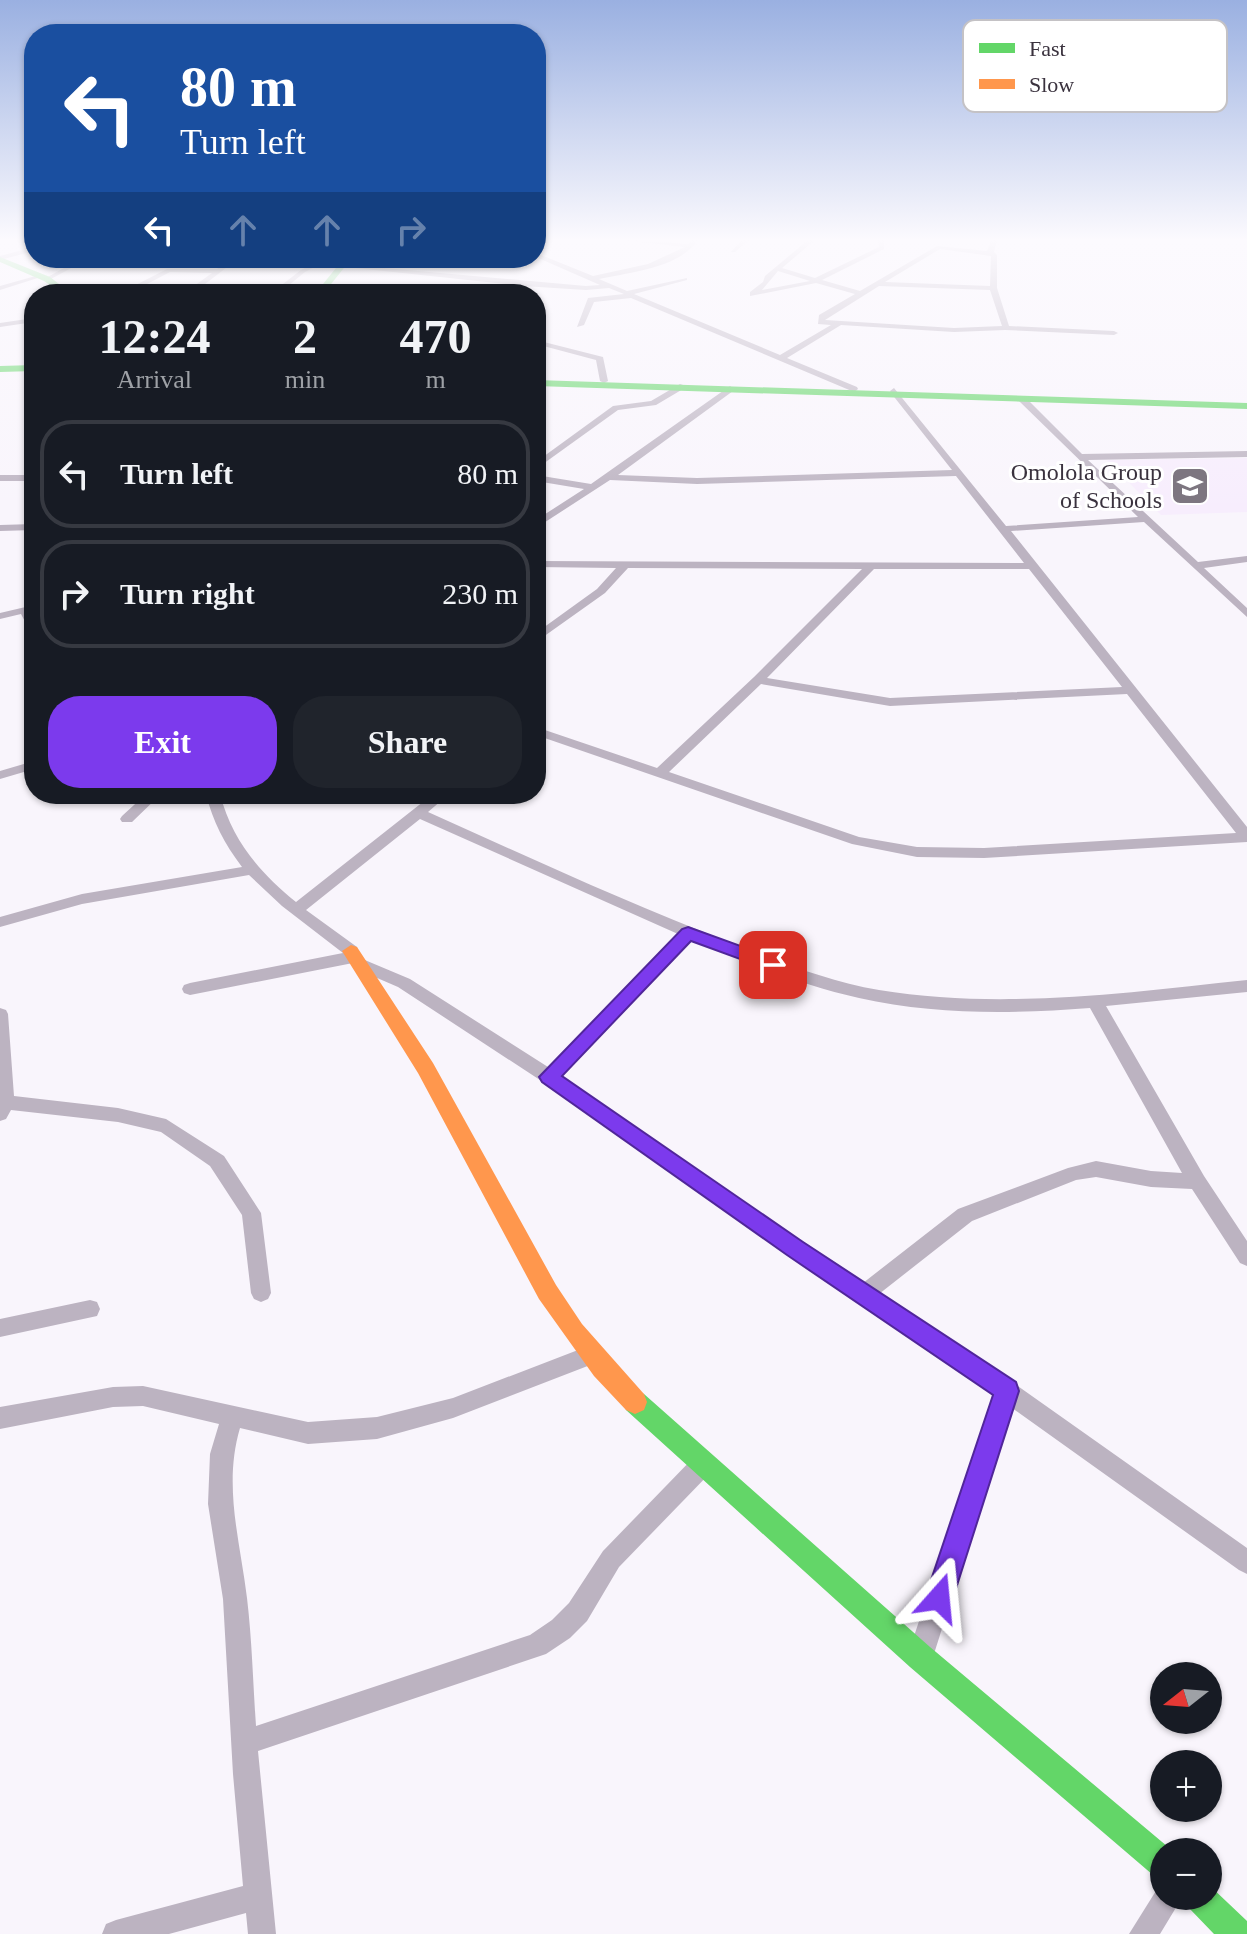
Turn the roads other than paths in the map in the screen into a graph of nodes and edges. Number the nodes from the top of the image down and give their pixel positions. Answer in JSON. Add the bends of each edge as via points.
{"nodes":[{"id":1,"x":715,"y":330,"type":"edge"},
{"id":2,"x":828,"y":330,"type":"edge"},
{"id":3,"x":1054,"y":330,"type":"edge"},
{"id":4,"x":1114,"y":333,"type":"dead end"},
{"id":5,"x":546,"y":345,"type":"edge"},
{"id":6,"x":781,"y":358,"type":"junction"},
{"id":7,"x":0,"y":367,"type":"edge"},
{"id":8,"x":24,"y":367,"type":"edge"},
{"id":9,"x":604,"y":381,"type":"junction"},
{"id":10,"x":546,"y":382,"type":"edge"},
{"id":11,"x":546,"y":382,"type":"edge"},
{"id":12,"x":680,"y":387,"type":"junction"},
{"id":13,"x":730,"y":389,"type":"junction"},
{"id":14,"x":854,"y":389,"type":"junction"},
{"id":15,"x":895,"y":392,"type":"junction"},
{"id":16,"x":1022,"y":399,"type":"junction"},
{"id":17,"x":1247,"y":404,"type":"edge"},
{"id":18,"x":1247,"y":454,"type":"edge"},
{"id":19,"x":1080,"y":457,"type":"junction"},
{"id":20,"x":546,"y":459,"type":"edge"},
{"id":21,"x":958,"y":473,"type":"junction"},
{"id":22,"x":607,"y":477,"type":"junction"},
{"id":23,"x":0,"y":478,"type":"edge"},
{"id":24,"x":24,"y":478,"type":"edge"},
{"id":25,"x":546,"y":480,"type":"edge"},
{"id":26,"x":592,"y":487,"type":"junction"},
{"id":27,"x":546,"y":513,"type":"edge"},
{"id":28,"x":551,"y":513,"type":"junction"},
{"id":29,"x":546,"y":517,"type":"edge"},
{"id":30,"x":1146,"y":519,"type":"junction"},
{"id":31,"x":24,"y":527,"type":"edge"},
{"id":32,"x":0,"y":528,"type":"edge"},
{"id":33,"x":1002,"y":529,"type":"junction"},
{"id":34,"x":1247,"y":559,"type":"edge"},
{"id":35,"x":546,"y":564,"type":"edge"},
{"id":36,"x":625,"y":564,"type":"junction"},
{"id":37,"x":871,"y":566,"type":"junction"},
{"id":38,"x":1032,"y":566,"type":"junction"},
{"id":39,"x":1195,"y":566,"type":"junction"},
{"id":40,"x":24,"y":610,"type":"edge"},
{"id":41,"x":1247,"y":614,"type":"edge"},
{"id":42,"x":0,"y":616,"type":"edge"},
{"id":43,"x":546,"y":631,"type":"edge"},
{"id":44,"x":758,"y":680,"type":"junction"},
{"id":45,"x":1132,"y":690,"type":"junction"},
{"id":46,"x":546,"y":734,"type":"edge"},
{"id":47,"x":24,"y":768,"type":"edge"},
{"id":48,"x":660,"y":773,"type":"junction"},
{"id":49,"x":0,"y":775,"type":"edge"},
{"id":50,"x":143,"y":804,"type":"edge"},
{"id":51,"x":216,"y":804,"type":"edge"},
{"id":52,"x":430,"y":804,"type":"edge"},
{"id":53,"x":419,"y":813,"type":"junction"},
{"id":54,"x":127,"y":819,"type":"dead end"},
{"id":55,"x":1247,"y":837,"type":"edge"},
{"id":56,"x":251,"y":870,"type":"junction"},
{"id":57,"x":297,"y":909,"type":"junction"},
{"id":58,"x":0,"y":922,"type":"edge"},
{"id":59,"x":688,"y":933,"type":"junction"},
{"id":60,"x":355,"y":957,"type":"junction"},
{"id":61,"x":1247,"y":986,"type":"edge"},
{"id":62,"x":190,"y":989,"type":"dead end"},
{"id":63,"x":1095,"y":1001,"type":"junction"},
{"id":64,"x":0,"y":1014,"type":"edge"},
{"id":65,"x":549,"y":1077,"type":"junction"},
{"id":66,"x":3,"y":1108,"type":"edge"},
{"id":67,"x":1197,"y":1182,"type":"junction"},
{"id":68,"x":1247,"y":1257,"type":"edge"},
{"id":69,"x":261,"y":1293,"type":"dead end"},
{"id":70,"x":864,"y":1294,"type":"junction"},
{"id":71,"x":90,"y":1309,"type":"dead end"},
{"id":72,"x":0,"y":1328,"type":"edge"},
{"id":73,"x":591,"y":1355,"type":"junction"},
{"id":74,"x":1007,"y":1391,"type":"junction"},
{"id":75,"x":232,"y":1417,"type":"junction"},
{"id":76,"x":0,"y":1418,"type":"edge"},
{"id":77,"x":704,"y":1463,"type":"junction"},
{"id":78,"x":1247,"y":1562,"type":"edge"},
{"id":79,"x":920,"y":1657,"type":"junction"},
{"id":80,"x":244,"y":1743,"type":"junction"},
{"id":81,"x":1150,"y":1852,"type":"edge"},
{"id":82,"x":258,"y":1896,"type":"junction"},
{"id":83,"x":1159,"y":1910,"type":"edge"},
{"id":84,"x":1213,"y":1910,"type":"edge"},
{"id":85,"x":116,"y":1934,"type":"edge"},
{"id":86,"x":262,"y":1934,"type":"edge"},
{"id":87,"x":1143,"y":1934,"type":"edge"},
{"id":88,"x":1237,"y":1934,"type":"edge"}],
"edges":[{"from":1,"to":6,"type":"street"},
{"from":2,"to":6,"type":"street"},
{"from":3,"to":4,"type":"street"},
{"from":5,"to":9,"type":"street","via":[[600,359]]},
{"from":6,"to":14,"type":"street"},
{"from":7,"to":8,"type":"main road"},
{"from":9,"to":10,"type":"main road"},
{"from":9,"to":14,"type":"main road"},
{"from":11,"to":12,"type":"main road"},
{"from":12,"to":13,"type":"main road"},
{"from":12,"to":20,"type":"street","via":[[653,403],[616,408]]},
{"from":13,"to":15,"type":"main road"},
{"from":13,"to":22,"type":"street"},
{"from":14,"to":15,"type":"main road"},
{"from":15,"to":16,"type":"main road"},
{"from":15,"to":17,"type":"main road"},
{"from":15,"to":21,"type":"street"},
{"from":16,"to":17,"type":"main road"},
{"from":16,"to":19,"type":"street"},
{"from":18,"to":19,"type":"street"},
{"from":19,"to":30,"type":"street"},
{"from":21,"to":22,"type":"street","via":[[697,481]]},
{"from":21,"to":33,"type":"street"},
{"from":22,"to":26,"type":"street"},
{"from":23,"to":24,"type":"street"},
{"from":25,"to":26,"type":"street"},
{"from":26,"to":28,"type":"street"},
{"from":27,"to":28,"type":"street"},
{"from":28,"to":29,"type":"street"},
{"from":30,"to":33,"type":"street"},
{"from":30,"to":39,"type":"street"},
{"from":31,"to":32,"type":"street"},
{"from":33,"to":38,"type":"street"},
{"from":34,"to":39,"type":"street"},
{"from":35,"to":36,"type":"street"},
{"from":36,"to":37,"type":"street"},
{"from":36,"to":43,"type":"street","via":[[601,591]]},
{"from":37,"to":38,"type":"street"},
{"from":37,"to":44,"type":"street"},
{"from":38,"to":45,"type":"street"},
{"from":39,"to":41,"type":"street"},
{"from":40,"to":42,"type":"street"},
{"from":44,"to":45,"type":"street","via":[[890,702]]},
{"from":44,"to":48,"type":"street"},
{"from":45,"to":55,"type":"street"},
{"from":46,"to":48,"type":"street"},
{"from":47,"to":49,"type":"street"},
{"from":48,"to":55,"type":"street","via":[[857,841],[917,852],[984,853]]},
{"from":50,"to":54,"type":"street"},
{"from":51,"to":56,"type":"street"},
{"from":52,"to":53,"type":"street"},
{"from":53,"to":57,"type":"street"},
{"from":53,"to":59,"type":"street"},
{"from":56,"to":57,"type":"street"},
{"from":56,"to":58,"type":"street","via":[[82,899]]},
{"from":57,"to":60,"type":"street"},
{"from":59,"to":63,"type":"street","via":[[829,986],[881,997],[961,1006]]},
{"from":59,"to":65,"type":"street"},
{"from":60,"to":62,"type":"street"},
{"from":60,"to":65,"type":"street"},
{"from":60,"to":73,"type":"main road","via":[[433,1080],[550,1299]]},
{"from":61,"to":63,"type":"street"},
{"from":63,"to":67,"type":"street"},
{"from":64,"to":66,"type":"street"},
{"from":65,"to":70,"type":"street"},
{"from":66,"to":69,"type":"street","via":[[118,1115],[166,1126],[217,1161],[251,1213]]},
{"from":67,"to":68,"type":"street"},
{"from":67,"to":70,"type":"street","via":[[1096,1169],[1075,1173],[965,1215]]},
{"from":70,"to":74,"type":"street"},
{"from":71,"to":72,"type":"street"},
{"from":73,"to":75,"type":"street","via":[[453,1408],[377,1428],[308,1433]]},
{"from":73,"to":77,"type":"main road"},
{"from":74,"to":78,"type":"street"},
{"from":74,"to":79,"type":"street"},
{"from":75,"to":76,"type":"street","via":[[143,1396]]},
{"from":75,"to":80,"type":"street","via":[[221,1454],[220,1504],[235,1599]]},
{"from":77,"to":79,"type":"main road"},
{"from":77,"to":80,"type":"street","via":[[611,1559],[578,1612],[537,1645]]},
{"from":79,"to":81,"type":"main road"},
{"from":80,"to":82,"type":"street"},
{"from":82,"to":85,"type":"street"},
{"from":82,"to":86,"type":"street"},
{"from":83,"to":87,"type":"street"},
{"from":84,"to":88,"type":"main road"}]}
